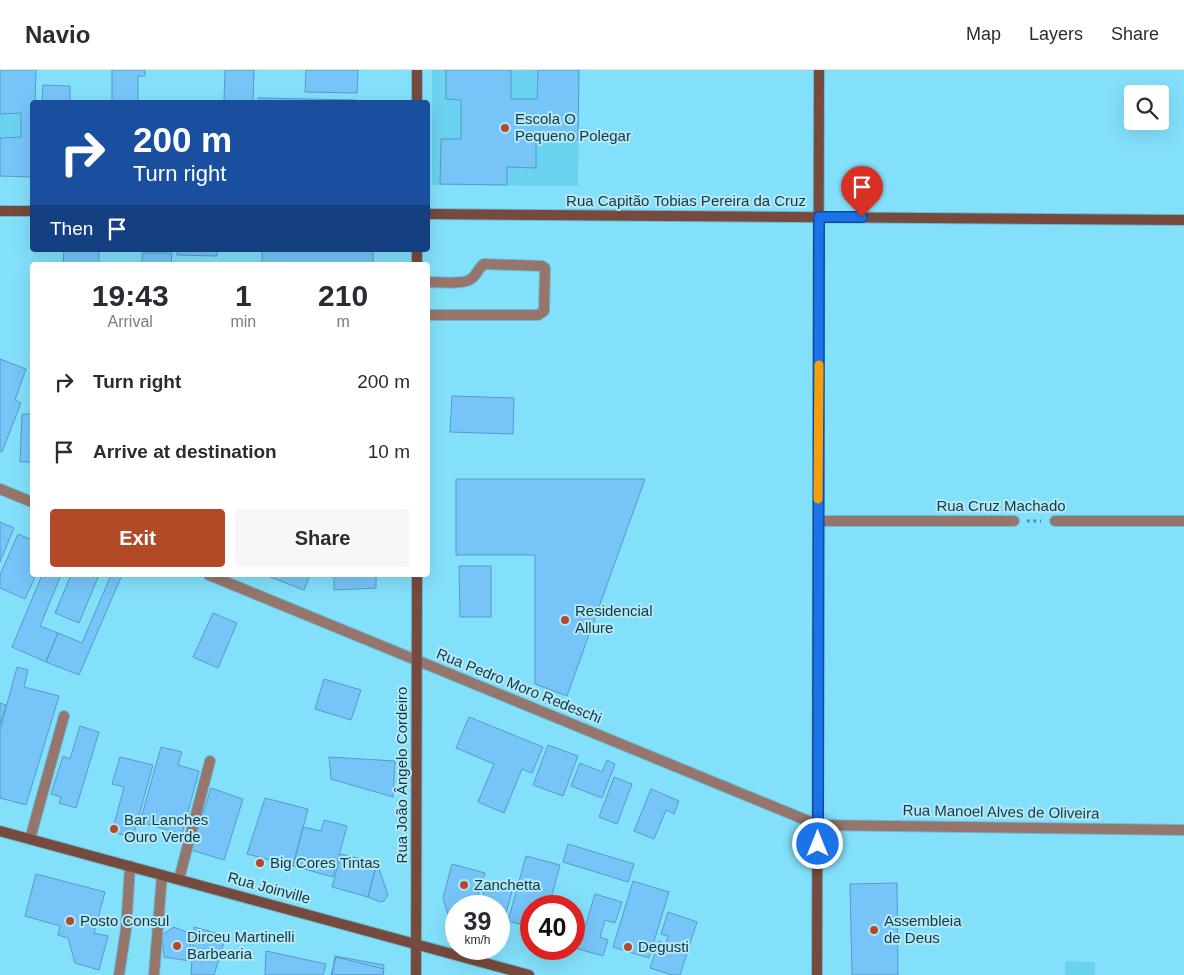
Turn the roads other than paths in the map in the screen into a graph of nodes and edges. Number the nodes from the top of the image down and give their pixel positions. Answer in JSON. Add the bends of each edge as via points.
{"nodes":[{"id":1,"x":417,"y":70,"type":"edge"},
{"id":2,"x":819,"y":70,"type":"edge"},
{"id":3,"x":417,"y":100,"type":"edge"},
{"id":4,"x":0,"y":211,"type":"edge"},
{"id":5,"x":30,"y":211,"type":"edge"},
{"id":6,"x":430,"y":214,"type":"edge"},
{"id":7,"x":819,"y":217,"type":"junction"},
{"id":8,"x":1184,"y":220,"type":"edge"},
{"id":9,"x":430,"y":282,"type":"edge"},
{"id":10,"x":430,"y":315,"type":"edge"},
{"id":11,"x":0,"y":489,"type":"edge"},
{"id":12,"x":30,"y":501,"type":"edge"},
{"id":13,"x":818,"y":521,"type":"junction"},
{"id":14,"x":1014,"y":521,"type":"road end"},
{"id":15,"x":1055,"y":521,"type":"road end"},
{"id":16,"x":1184,"y":522,"type":"edge"},
{"id":17,"x":214,"y":577,"type":"edge"},
{"id":18,"x":417,"y":577,"type":"edge"},
{"id":19,"x":417,"y":660,"type":"junction"},
{"id":20,"x":64,"y":716,"type":"dead end"},
{"id":21,"x":210,"y":760,"type":"dead end"},
{"id":22,"x":818,"y":825,"type":"junction"},
{"id":23,"x":1184,"y":830,"type":"edge"},
{"id":24,"x":0,"y":831,"type":"edge"},
{"id":25,"x":30,"y":839,"type":"junction"},
{"id":26,"x":130,"y":866,"type":"junction"},
{"id":27,"x":162,"y":875,"type":"junction"},
{"id":28,"x":179,"y":879,"type":"junction"},
{"id":29,"x":416,"y":944,"type":"junction"},
{"id":30,"x":120,"y":975,"type":"edge"},
{"id":31,"x":154,"y":975,"type":"edge"},
{"id":32,"x":416,"y":975,"type":"edge"},
{"id":33,"x":529,"y":975,"type":"edge"},
{"id":34,"x":817,"y":975,"type":"edge"}],
"edges":[{"from":1,"to":3,"type":"street"},
{"from":2,"to":7,"type":"street"},
{"from":4,"to":5,"type":"street"},
{"from":6,"to":7,"type":"street","name":"Rua Capitão Tobias Pereira da Cruz"},
{"from":7,"to":8,"type":"street","name":"Rua Capitão Tobias Pereira da Cruz"},
{"from":7,"to":13,"type":"street"},
{"from":9,"to":10,"type":"street","via":[[464,282],[484,264],[545,268],[544,311],[538,315]]},
{"from":11,"to":12,"type":"street"},
{"from":13,"to":14,"type":"street","name":"Rua Cruz Machado"},
{"from":13,"to":22,"type":"street"},
{"from":15,"to":16,"type":"street","name":"Rua Cruz Machado"},
{"from":17,"to":19,"type":"street","name":"Rua Pedro Moro Redeschi"},
{"from":18,"to":19,"type":"street","name":"Rua João Ângelo Cordeiro"},
{"from":19,"to":22,"type":"street","name":"Rua Pedro Moro Redeschi"},
{"from":19,"to":29,"type":"street","name":"Rua João Ângelo Cordeiro"},
{"from":20,"to":25,"type":"street"},
{"from":21,"to":28,"type":"street"},
{"from":22,"to":23,"type":"street","name":"Rua Manoel Alves de Oliveira"},
{"from":22,"to":34,"type":"street"},
{"from":24,"to":25,"type":"street","name":"Rua Joinville"},
{"from":25,"to":26,"type":"street","name":"Rua Joinville"},
{"from":26,"to":27,"type":"street","name":"Rua Joinville"},
{"from":26,"to":30,"type":"street"},
{"from":27,"to":28,"type":"street","name":"Rua Joinville"},
{"from":27,"to":31,"type":"street"},
{"from":28,"to":29,"type":"street","name":"Rua Joinville"},
{"from":29,"to":32,"type":"street","name":"Rua João Ângelo Cordeiro"},
{"from":29,"to":33,"type":"street","name":"Rua Joinville"}]}
